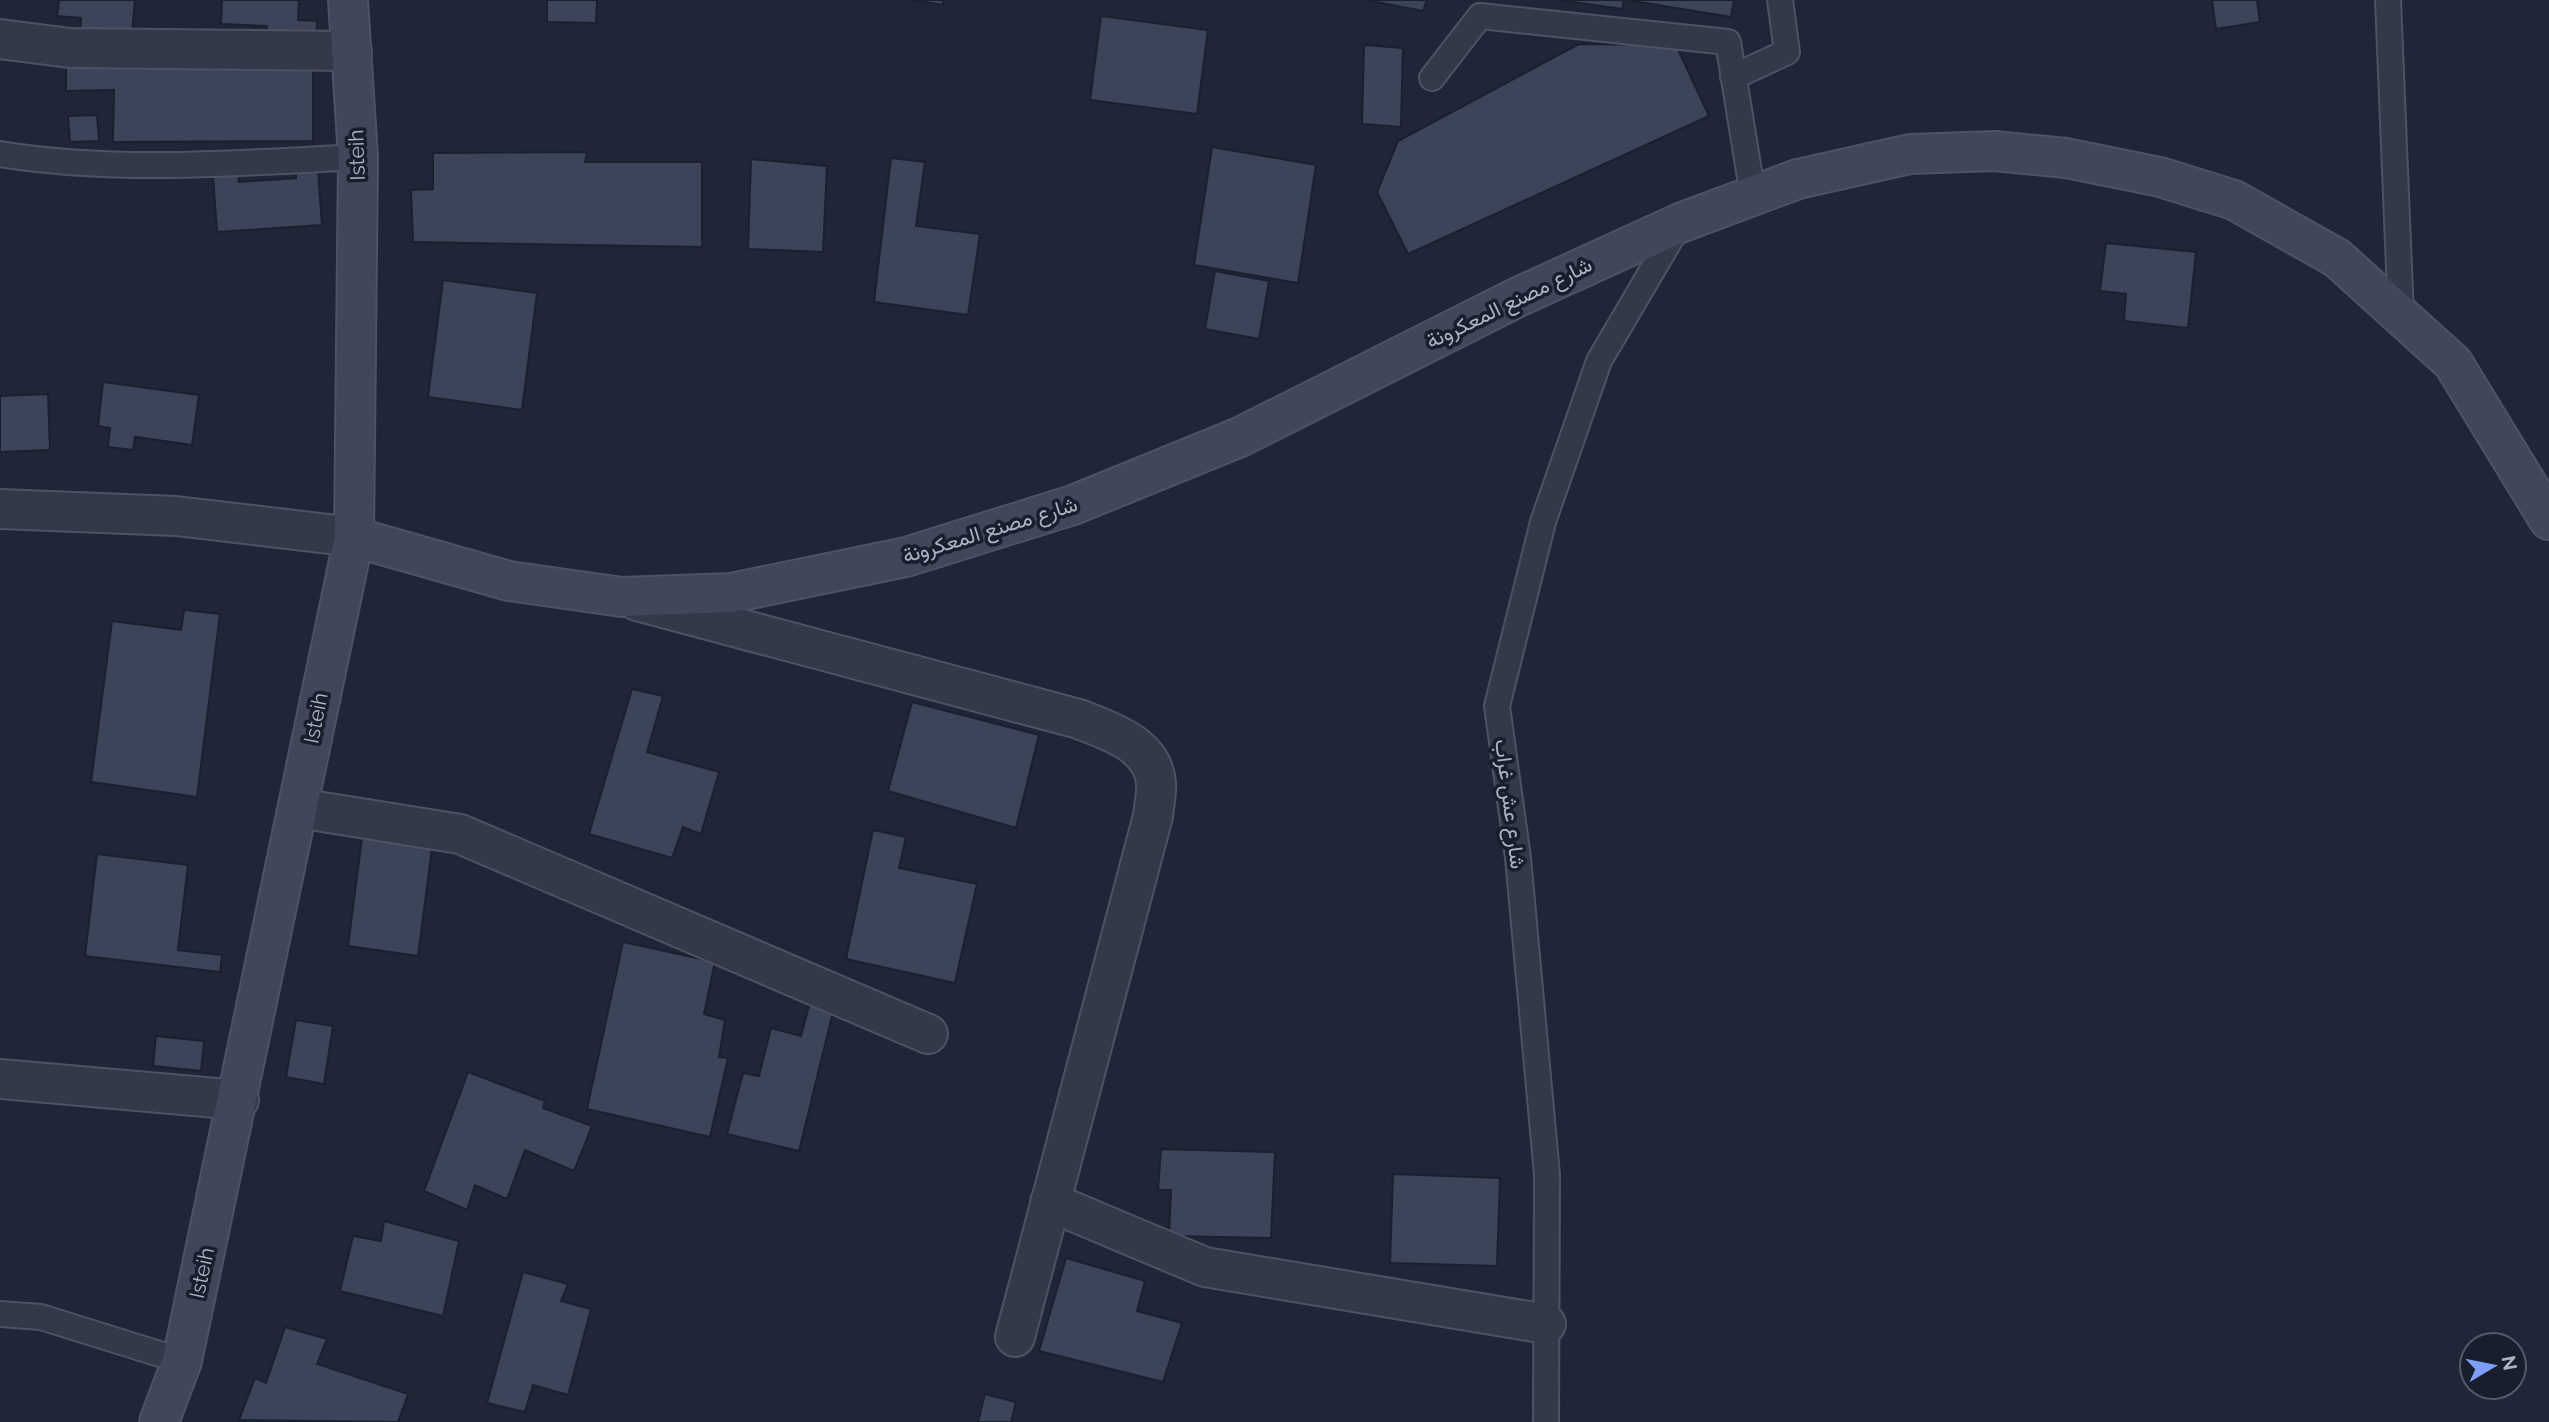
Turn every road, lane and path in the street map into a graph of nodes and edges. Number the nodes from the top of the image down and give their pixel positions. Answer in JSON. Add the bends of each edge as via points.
{"nodes":[{"id":1,"x":348,"y":0,"type":"edge"},
{"id":2,"x":1780,"y":0,"type":"edge"},
{"id":3,"x":2388,"y":0,"type":"edge"},
{"id":4,"x":0,"y":39,"type":"edge"},
{"id":5,"x":352,"y":51,"type":"junction"},
{"id":6,"x":1733,"y":77,"type":"junction"},
{"id":7,"x":1432,"y":78,"type":"dead end"},
{"id":8,"x":0,"y":154,"type":"edge"},
{"id":9,"x":358,"y":157,"type":"junction"},
{"id":10,"x":1753,"y":196,"type":"junction"},
{"id":11,"x":1680,"y":223,"type":"junction"},
{"id":12,"x":2401,"y":316,"type":"junction"},
{"id":13,"x":0,"y":509,"type":"edge"},
{"id":14,"x":2549,"y":520,"type":"edge"},
{"id":15,"x":354,"y":537,"type":"junction"},
{"id":16,"x":622,"y":597,"type":"junction"},
{"id":17,"x":298,"y":808,"type":"junction"},
{"id":18,"x":928,"y":1034,"type":"dead end"},
{"id":19,"x":0,"y":1079,"type":"edge"},
{"id":20,"x":239,"y":1100,"type":"junction"},
{"id":21,"x":1050,"y":1202,"type":"junction"},
{"id":22,"x":0,"y":1314,"type":"edge"},
{"id":23,"x":1546,"y":1324,"type":"junction"},
{"id":24,"x":1015,"y":1337,"type":"dead end"},
{"id":25,"x":183,"y":1361,"type":"junction"},
{"id":26,"x":159,"y":1422,"type":"edge"},
{"id":27,"x":1546,"y":1422,"type":"edge"}],
"edges":[{"from":1,"to":5,"type":"street","name":"Isteih"},
{"from":2,"to":6,"type":"lane","via":[[1787,52]]},
{"from":3,"to":12,"type":"lane"},
{"from":4,"to":5,"type":"street","via":[[70,48]]},
{"from":5,"to":9,"type":"street","name":"Isteih"},
{"from":6,"to":7,"type":"lane","via":[[1728,42],[1480,16]]},
{"from":6,"to":10,"type":"lane"},
{"from":8,"to":9,"type":"lane","via":[[45,162],[217,164]]},
{"from":9,"to":15,"type":"street","name":"Isteih"},
{"from":10,"to":11,"type":"street","name":"شارع مصنع المعكرونة"},
{"from":10,"to":12,"type":"street","name":"شارع مصنع المعكرونة","via":[[1798,179],[1910,154],[1994,151],[2066,158],[2160,177],[2234,200],[2337,258]]},
{"from":11,"to":16,"type":"street","name":"شارع مصنع المعكرونة","via":[[1516,298],[1240,437],[1073,505],[906,557],[731,593]]},
{"from":11,"to":23,"type":"lane","name":"شارع عش غراب","via":[[1600,361],[1543,522],[1497,706],[1518,858],[1547,1175]]},
{"from":12,"to":14,"type":"street","name":"شارع مصنع المعكرونة","via":[[2453,363]]},
{"from":13,"to":15,"type":"street","via":[[176,516]]},
{"from":15,"to":16,"type":"street","name":"شارع مصنع المعكرونة","via":[[509,581]]},
{"from":15,"to":17,"type":"street","name":"Isteih"},
{"from":16,"to":21,"type":"street","via":[[1079,719],[1119,735],[1152,764],[1156,783],[1153,816]]},
{"from":17,"to":18,"type":"street","via":[[460,834]]},
{"from":17,"to":20,"type":"street","name":"Isteih"},
{"from":19,"to":20,"type":"street"},
{"from":20,"to":25,"type":"street","name":"Isteih"},
{"from":21,"to":23,"type":"street","via":[[1205,1267]]},
{"from":21,"to":24,"type":"street"},
{"from":22,"to":25,"type":"lane","via":[[41,1317]]},
{"from":23,"to":27,"type":"lane","name":"شارع عش غراب"},
{"from":25,"to":26,"type":"street","name":"Isteih"}]}
